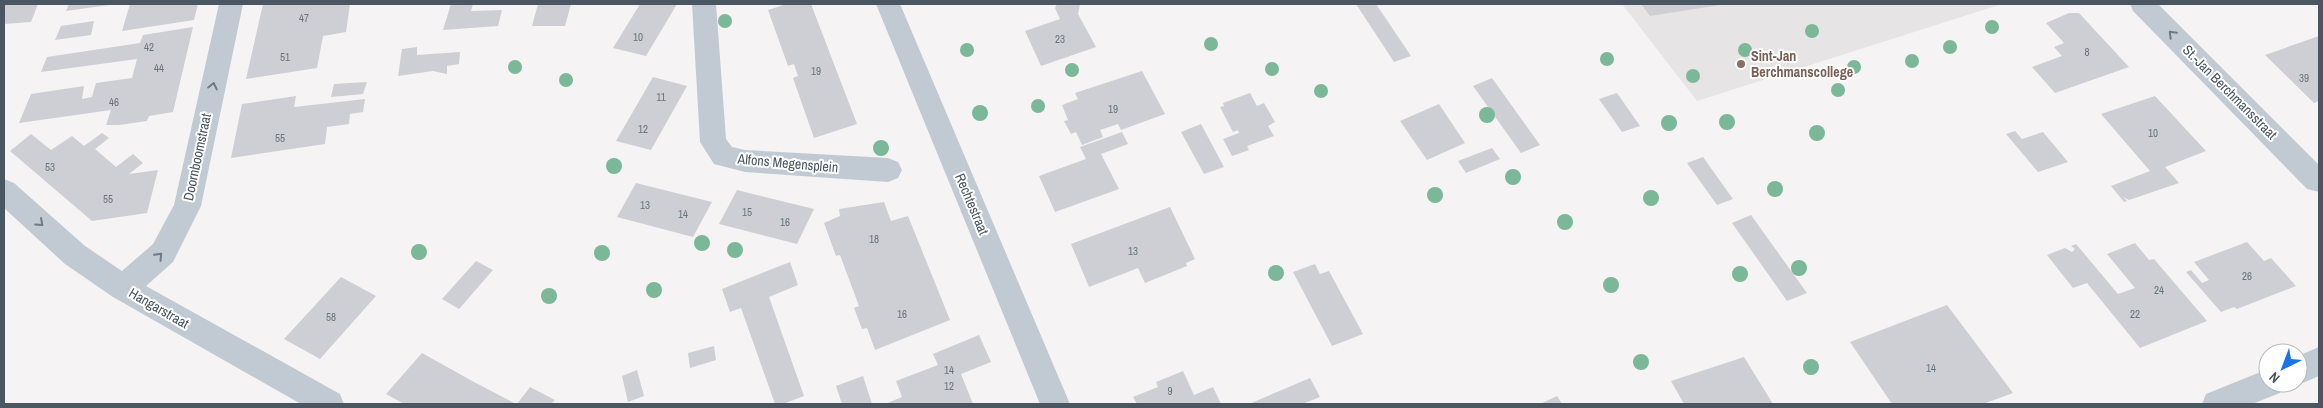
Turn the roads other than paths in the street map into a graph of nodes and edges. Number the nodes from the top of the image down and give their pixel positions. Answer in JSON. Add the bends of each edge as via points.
{"nodes":[{"id":1,"x":231,"y":4,"type":"edge"},
{"id":2,"x":704,"y":4,"type":"edge"},
{"id":3,"x":888,"y":4,"type":"edge"},
{"id":4,"x":2142,"y":4,"type":"edge"},
{"id":5,"x":888,"y":170,"type":"dead end"},
{"id":6,"x":2319,"y":181,"type":"edge"},
{"id":7,"x":4,"y":191,"type":"edge"},
{"id":8,"x":123,"y":288,"type":"junction"},
{"id":9,"x":2258,"y":387,"type":"edge"},
{"id":10,"x":329,"y":404,"type":"edge"},
{"id":11,"x":1055,"y":404,"type":"edge"},
{"id":12,"x":2217,"y":404,"type":"edge"}],
"edges":[{"from":8,"to":1,"type":"street","name":"Doornboomstraat","one_way":true,"via":[[163,253],[187,206]]},
{"from":2,"to":5,"type":"street","name":"Alfons Megensplein","via":[[713,142],[724,156],[745,162]]},
{"from":3,"to":11,"type":"street","name":"Rechtestraat"},
{"from":6,"to":4,"type":"street","name":"St.-Jan Berchmansstraat","one_way":true},
{"from":7,"to":8,"type":"street","name":"Hangarstraat","one_way":true,"via":[[75,255]]},
{"from":8,"to":10,"type":"street","name":"Hangarstraat"},
{"from":9,"to":12,"type":"street"}]}
